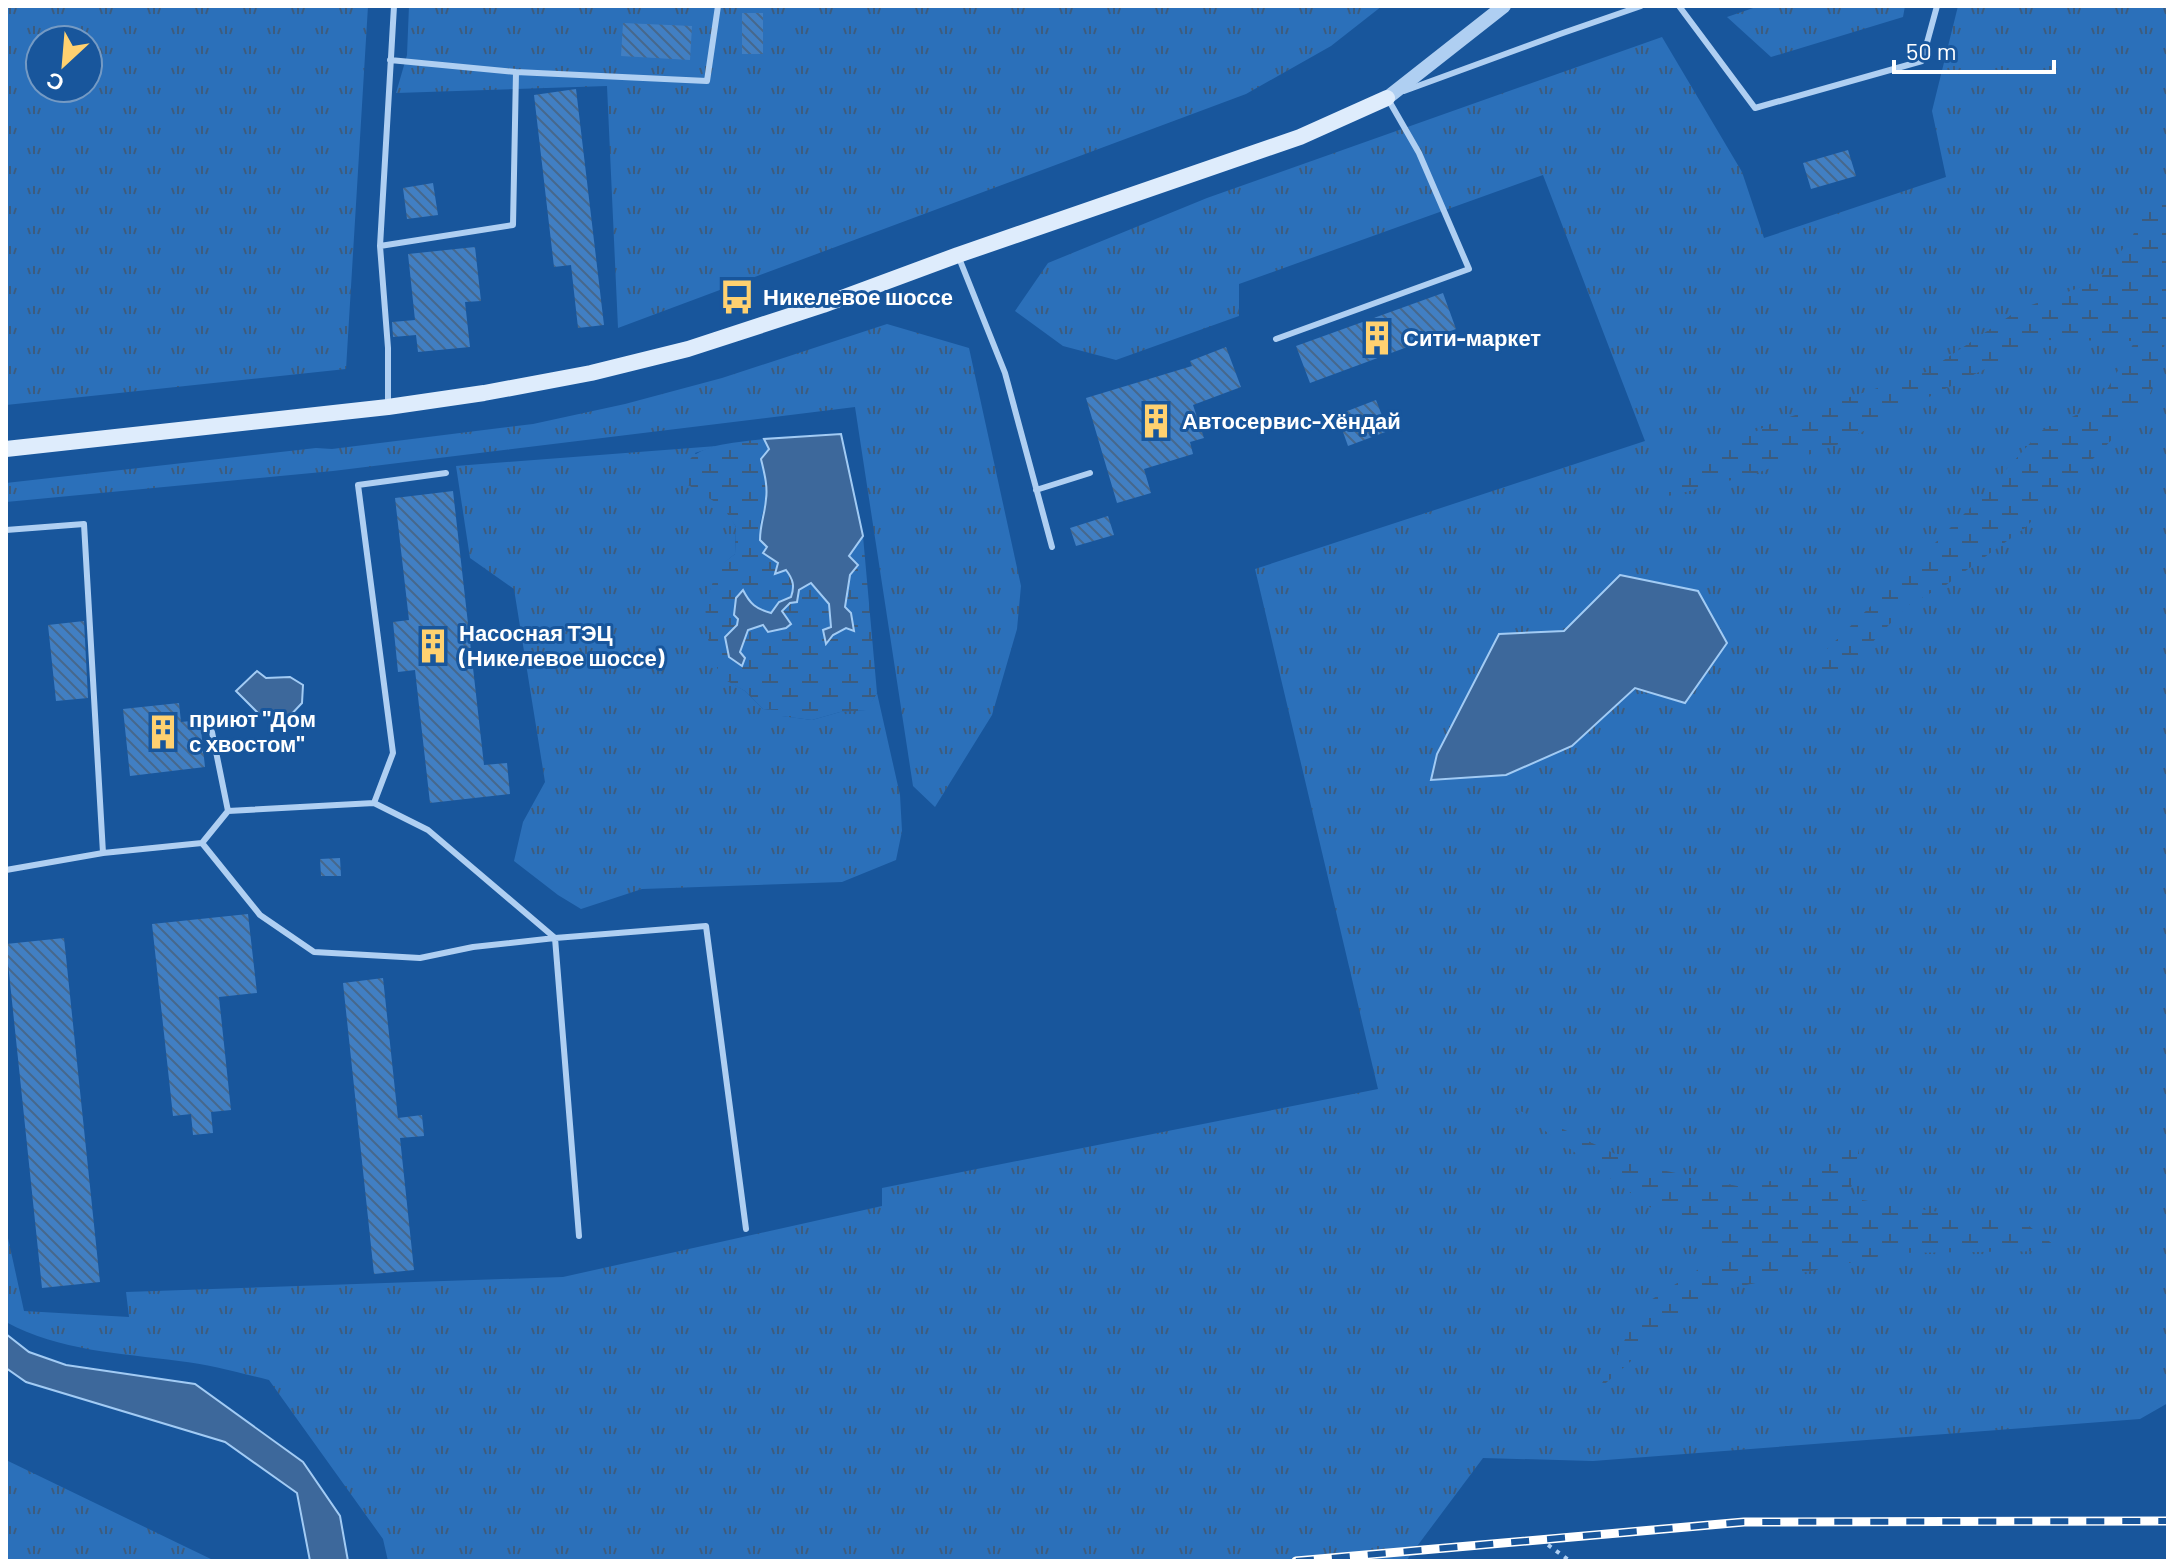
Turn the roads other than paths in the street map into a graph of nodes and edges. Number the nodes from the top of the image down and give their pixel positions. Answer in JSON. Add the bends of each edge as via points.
{"nodes":[{"id":1,"x":394,"y":6,"type":"edge"},
{"id":2,"x":718,"y":6,"type":"edge"},
{"id":3,"x":1504,"y":6,"type":"edge"},
{"id":4,"x":1641,"y":6,"type":"edge"},
{"id":5,"x":1679,"y":6,"type":"edge"},
{"id":6,"x":1937,"y":6,"type":"edge"},
{"id":7,"x":390,"y":60,"type":"junction"},
{"id":8,"x":516,"y":72,"type":"junction"},
{"id":9,"x":1387,"y":98,"type":"junction"},
{"id":10,"x":380,"y":246,"type":"junction"},
{"id":11,"x":958,"y":255,"type":"junction"},
{"id":12,"x":1276,"y":339,"type":"dead end"},
{"id":13,"x":388,"y":407,"type":"junction"},
{"id":14,"x":6,"y":449,"type":"edge"},
{"id":15,"x":446,"y":473,"type":"dead end"},
{"id":16,"x":1090,"y":473,"type":"dead end"},
{"id":17,"x":1036,"y":490,"type":"junction"},
{"id":18,"x":6,"y":530,"type":"edge"},
{"id":19,"x":1052,"y":547,"type":"dead end"},
{"id":20,"x":212,"y":732,"type":"dead end"},
{"id":21,"x":374,"y":803,"type":"junction"},
{"id":22,"x":228,"y":811,"type":"junction"},
{"id":23,"x":202,"y":843,"type":"junction"},
{"id":24,"x":103,"y":853,"type":"junction"},
{"id":25,"x":6,"y":870,"type":"edge"},
{"id":26,"x":555,"y":938,"type":"junction"},
{"id":27,"x":746,"y":1229,"type":"dead end"},
{"id":28,"x":579,"y":1236,"type":"dead end"}],
"edges":[{"from":1,"to":7,"type":"lane"},
{"from":2,"to":8,"type":"lane","via":[[707,81]]},
{"from":3,"to":9,"type":"street"},
{"from":4,"to":9,"type":"lane"},
{"from":5,"to":6,"type":"lane","via":[[1755,108],[1922,61]]},
{"from":7,"to":8,"type":"lane"},
{"from":7,"to":10,"type":"lane"},
{"from":8,"to":10,"type":"lane","via":[[513,225]]},
{"from":9,"to":11,"type":"main road","via":[[1300,137]]},
{"from":9,"to":12,"type":"lane","via":[[1419,153],[1469,269]]},
{"from":10,"to":13,"type":"lane"},
{"from":11,"to":13,"type":"main road","via":[[688,349],[591,373]]},
{"from":11,"to":17,"type":"lane","via":[[1005,373]]},
{"from":13,"to":14,"type":"main road"},
{"from":15,"to":21,"type":"lane","via":[[358,485],[393,753]]},
{"from":16,"to":17,"type":"lane"},
{"from":17,"to":19,"type":"lane"},
{"from":18,"to":24,"type":"lane","via":[[84,524]]},
{"from":20,"to":22,"type":"lane"},
{"from":21,"to":22,"type":"lane"},
{"from":21,"to":26,"type":"lane","via":[[428,830]]},
{"from":22,"to":23,"type":"lane"},
{"from":23,"to":24,"type":"lane"},
{"from":23,"to":26,"type":"lane","via":[[260,915],[314,952],[420,958]]},
{"from":24,"to":25,"type":"lane"},
{"from":26,"to":27,"type":"lane","via":[[706,926]]},
{"from":26,"to":28,"type":"lane"}]}
